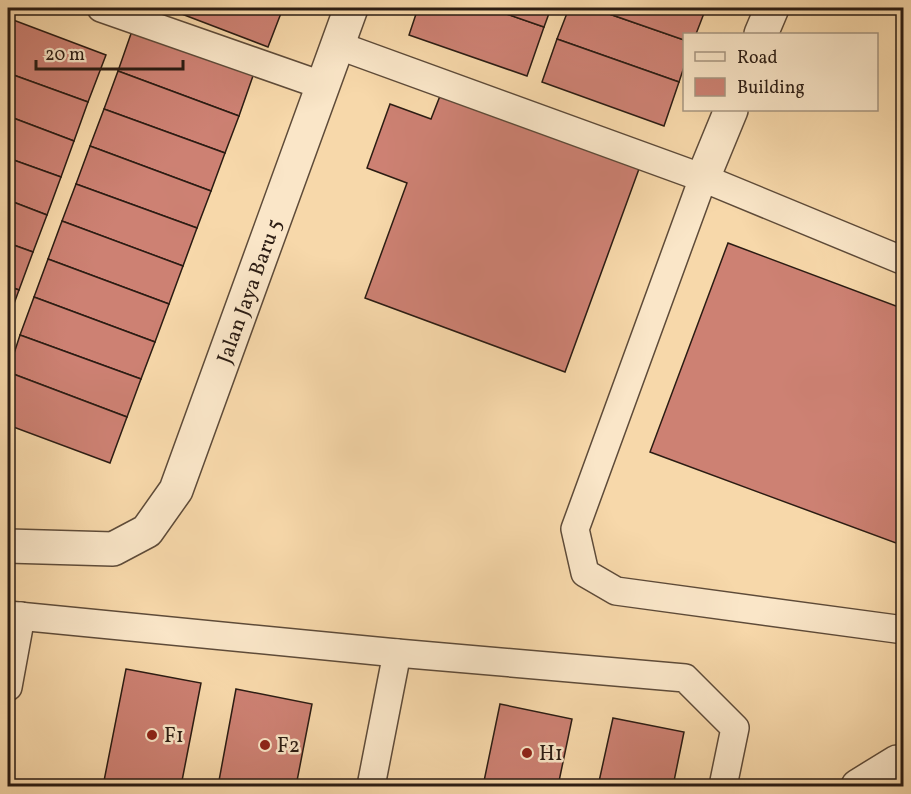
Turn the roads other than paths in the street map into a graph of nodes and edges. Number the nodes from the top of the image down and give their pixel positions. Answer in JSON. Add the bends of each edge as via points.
{"nodes":[{"id":1,"x":101,"y":8,"type":"edge"},
{"id":2,"x":351,"y":8,"type":"edge"},
{"id":3,"x":772,"y":8,"type":"edge"},
{"id":4,"x":761,"y":33,"type":"edge"},
{"id":5,"x":337,"y":45,"type":"junction"},
{"id":6,"x":324,"y":86,"type":"junction"},
{"id":7,"x":731,"y":111,"type":"edge"},
{"id":8,"x":703,"y":178,"type":"junction"},
{"id":9,"x":903,"y":261,"type":"edge"},
{"id":10,"x":8,"y":546,"type":"edge"},
{"id":11,"x":14,"y":615,"type":"edge"},
{"id":12,"x":903,"y":630,"type":"edge"},
{"id":13,"x":397,"y":653,"type":"junction"},
{"id":14,"x":8,"y":687,"type":"edge"},
{"id":15,"x":903,"y":763,"type":"edge"},
{"id":16,"x":370,"y":786,"type":"edge"},
{"id":17,"x":723,"y":786,"type":"edge"},
{"id":18,"x":858,"y":786,"type":"edge"}],
"edges":[{"from":1,"to":6,"type":"lane"},
{"from":2,"to":5,"type":"street","name":"Jalan Jaya Baru 5"},
{"from":3,"to":4,"type":"street"},
{"from":5,"to":6,"type":"street","name":"Jalan Jaya Baru 5"},
{"from":5,"to":8,"type":"lane"},
{"from":6,"to":10,"type":"street","name":"Jalan Jaya Baru 5","via":[[176,490],[147,531],[113,549]]},
{"from":7,"to":8,"type":"street"},
{"from":8,"to":9,"type":"lane"},
{"from":8,"to":12,"type":"lane","via":[[575,529],[585,573],[615,591]]},
{"from":11,"to":13,"type":"lane"},
{"from":11,"to":14,"type":"lane"},
{"from":13,"to":16,"type":"lane"},
{"from":13,"to":17,"type":"lane","via":[[685,678],[735,728]]},
{"from":15,"to":18,"type":"street","via":[[897,762]]}]}
